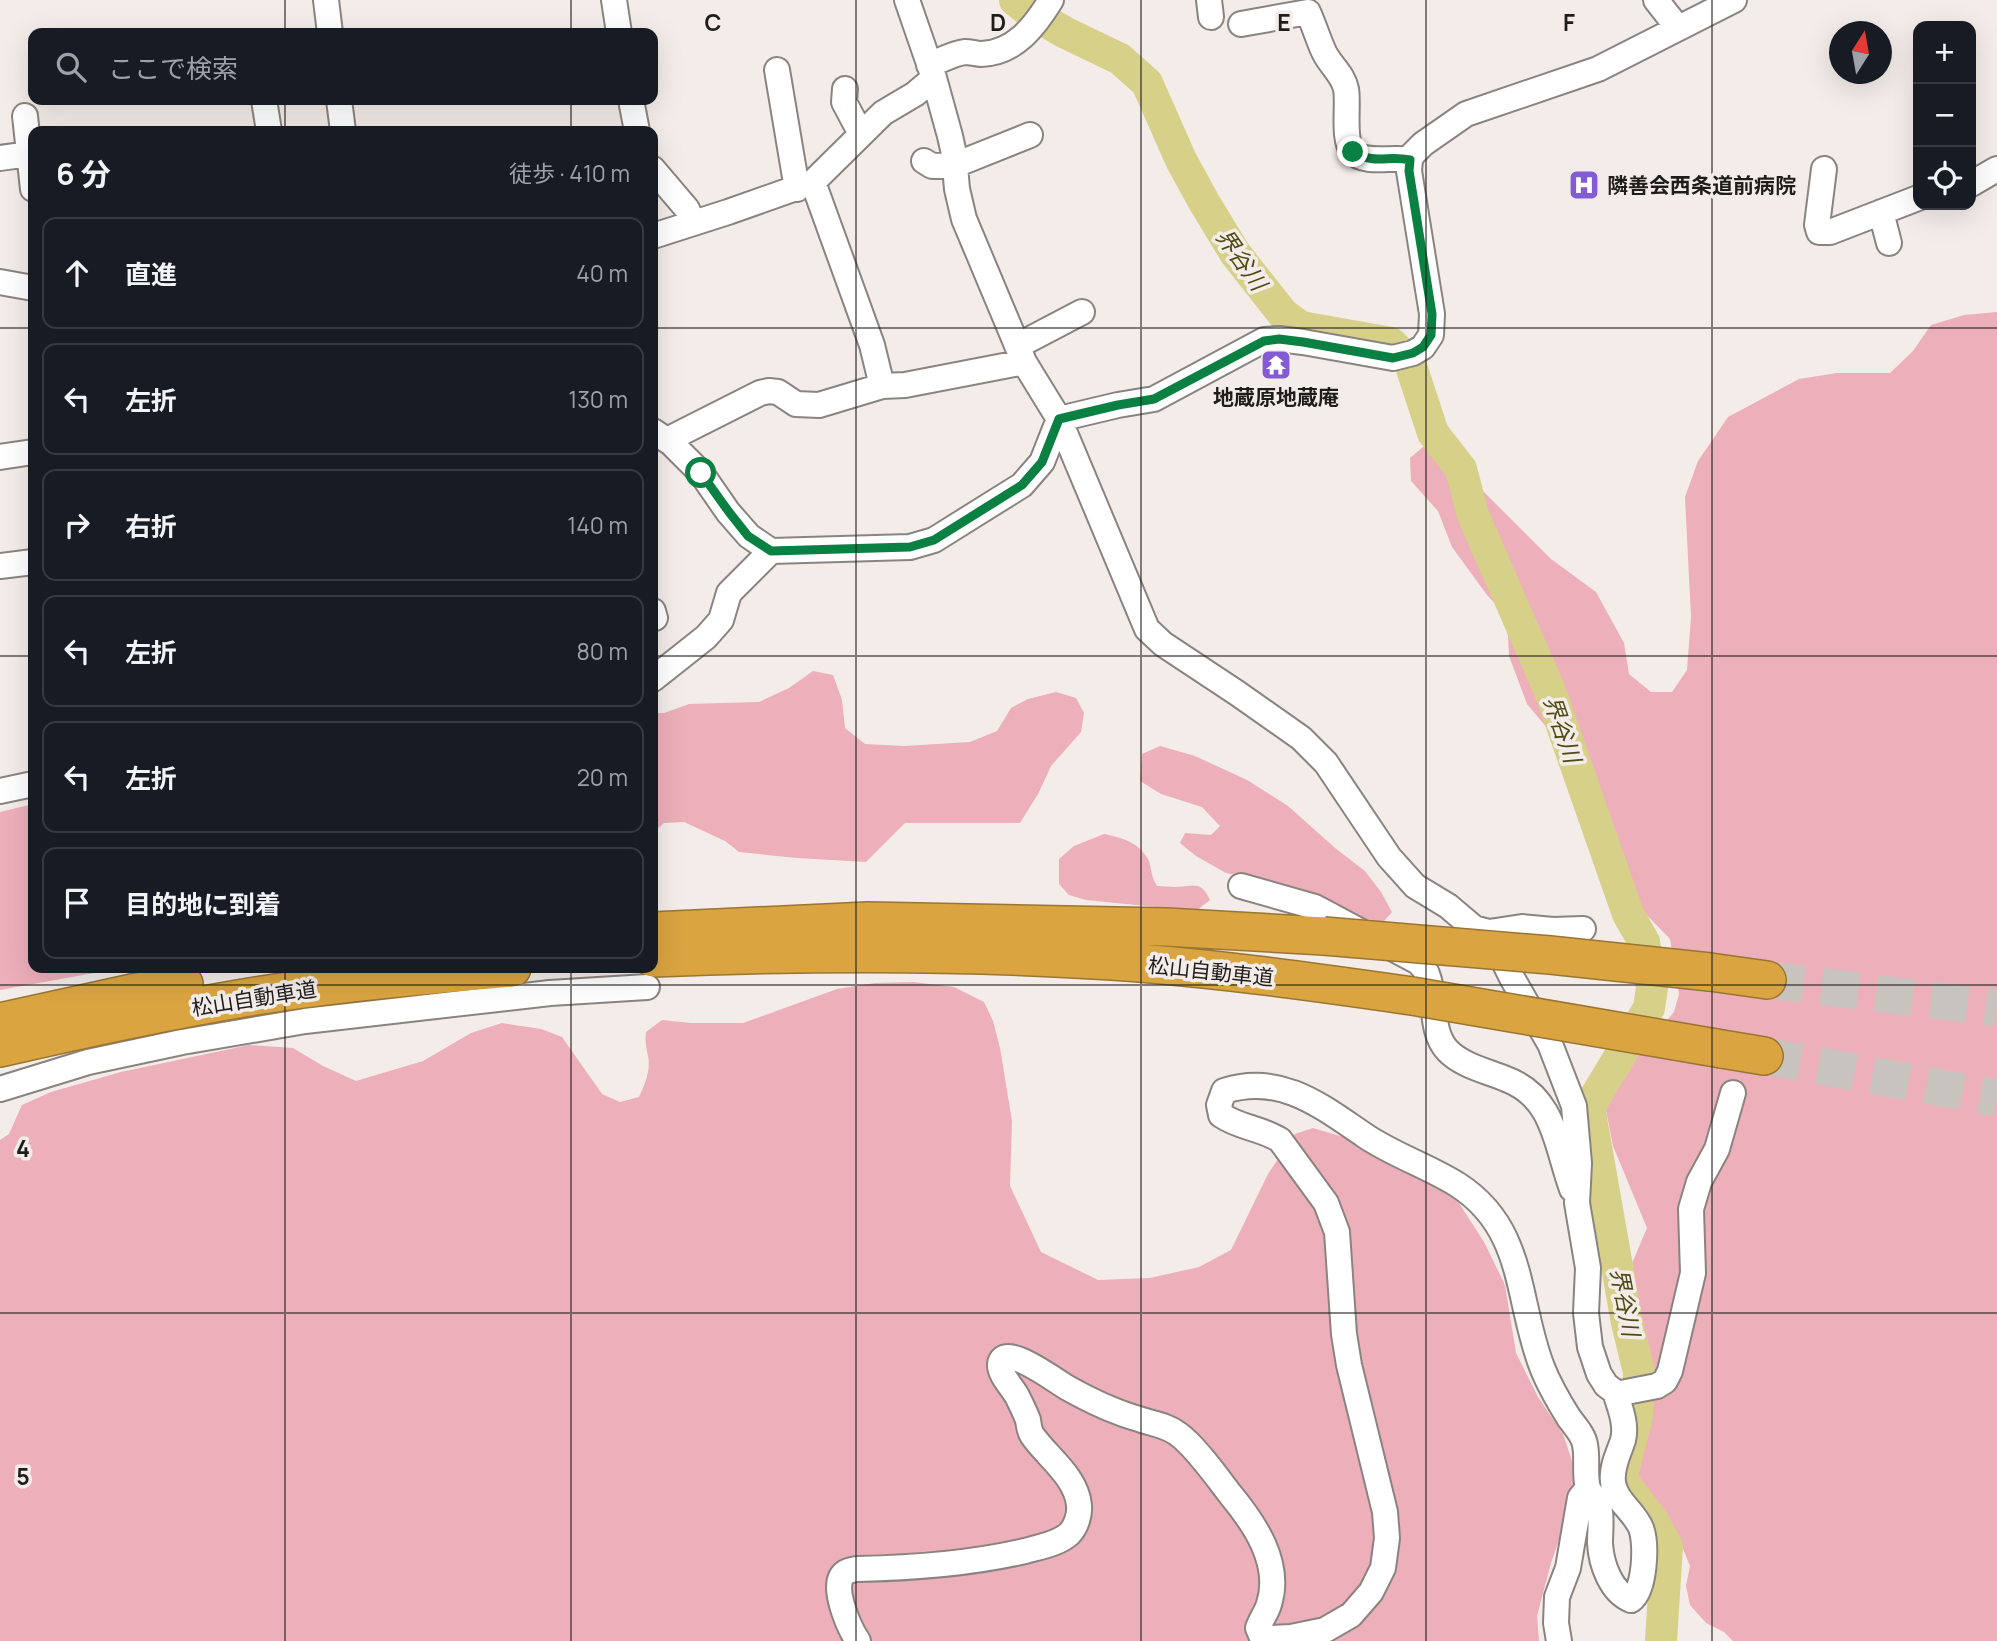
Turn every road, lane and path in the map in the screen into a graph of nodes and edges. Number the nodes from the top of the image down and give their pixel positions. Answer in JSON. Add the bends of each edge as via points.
{"nodes":[{"id":1,"x":326,"y":0,"type":"edge"},
{"id":2,"x":614,"y":0,"type":"edge"},
{"id":3,"x":908,"y":0,"type":"edge"},
{"id":4,"x":1656,"y":0,"type":"edge"},
{"id":5,"x":1734,"y":0,"type":"edge"},
{"id":6,"x":1044,"y":12,"type":"edge"},
{"id":7,"x":1241,"y":24,"type":"dead end"},
{"id":8,"x":329,"y":28,"type":"edge"},
{"id":9,"x":618,"y":28,"type":"edge"},
{"id":10,"x":1678,"y":28,"type":"junction"},
{"id":11,"x":777,"y":70,"type":"dead end"},
{"id":12,"x":932,"y":72,"type":"junction"},
{"id":13,"x":845,"y":89,"type":"dead end"},
{"id":14,"x":265,"y":105,"type":"edge"},
{"id":15,"x":340,"y":105,"type":"edge"},
{"id":16,"x":632,"y":105,"type":"edge"},
{"id":17,"x":25,"y":116,"type":"dead end"},
{"id":18,"x":268,"y":126,"type":"edge"},
{"id":19,"x":342,"y":126,"type":"edge"},
{"id":20,"x":636,"y":126,"type":"edge"},
{"id":21,"x":860,"y":134,"type":"junction"},
{"id":22,"x":1030,"y":135,"type":"dead end"},
{"id":23,"x":28,"y":139,"type":"edge"},
{"id":24,"x":0,"y":158,"type":"edge"},
{"id":25,"x":1410,"y":160,"type":"junction"},
{"id":26,"x":924,"y":161,"type":"dead end"},
{"id":27,"x":954,"y":165,"type":"junction"},
{"id":28,"x":28,"y":168,"type":"edge"},
{"id":29,"x":1824,"y":169,"type":"dead end"},
{"id":30,"x":1997,"y":169,"type":"edge"},
{"id":31,"x":658,"y":175,"type":"edge"},
{"id":32,"x":1976,"y":181,"type":"edge"},
{"id":33,"x":805,"y":185,"type":"junction"},
{"id":34,"x":1913,"y":200,"type":"edge"},
{"id":35,"x":1881,"y":212,"type":"junction"},
{"id":36,"x":693,"y":223,"type":"junction"},
{"id":37,"x":658,"y":234,"type":"edge"},
{"id":38,"x":1889,"y":243,"type":"dead end"},
{"id":39,"x":0,"y":282,"type":"edge"},
{"id":40,"x":28,"y":287,"type":"edge"},
{"id":41,"x":1082,"y":312,"type":"dead end"},
{"id":42,"x":1021,"y":354,"type":"junction"},
{"id":43,"x":882,"y":386,"type":"junction"},
{"id":44,"x":1059,"y":419,"type":"junction"},
{"id":45,"x":660,"y":435,"type":"edge"},
{"id":46,"x":28,"y":453,"type":"edge"},
{"id":47,"x":0,"y":457,"type":"edge"},
{"id":48,"x":771,"y":551,"type":"junction"},
{"id":49,"x":28,"y":563,"type":"edge"},
{"id":50,"x":0,"y":566,"type":"edge"},
{"id":51,"x":658,"y":675,"type":"edge"},
{"id":52,"x":28,"y":785,"type":"edge"},
{"id":53,"x":0,"y":791,"type":"edge"},
{"id":54,"x":1241,"y":886,"type":"dead end"},
{"id":55,"x":1583,"y":929,"type":"dead end"},
{"id":56,"x":658,"y":931,"type":"edge"},
{"id":57,"x":1489,"y":932,"type":"junction"},
{"id":58,"x":658,"y":970,"type":"edge"},
{"id":59,"x":251,"y":973,"type":"edge"},
{"id":60,"x":447,"y":973,"type":"edge"},
{"id":61,"x":645,"y":973,"type":"edge"},
{"id":62,"x":1767,"y":979,"type":"tunnel mouth"},
{"id":63,"x":0,"y":1022,"type":"edge"},
{"id":64,"x":0,"y":1048,"type":"edge"},
{"id":65,"x":1764,"y":1056,"type":"tunnel mouth"},
{"id":66,"x":0,"y":1089,"type":"edge"},
{"id":67,"x":1733,"y":1093,"type":"dead end"},
{"id":68,"x":1577,"y":1203,"type":"junction"},
{"id":69,"x":1618,"y":1393,"type":"junction"},
{"id":70,"x":1588,"y":1488,"type":"junction"},
{"id":71,"x":858,"y":1641,"type":"edge"},
{"id":72,"x":1559,"y":1641,"type":"edge"}],
"edges":[{"from":1,"to":8,"type":"street"},
{"from":2,"to":9,"type":"street"},
{"from":3,"to":12,"type":"street"},
{"from":4,"to":10,"type":"street"},
{"from":5,"to":10,"type":"street"},
{"from":6,"to":12,"type":"street","via":[[1011,46],[979,55],[966,52]]},
{"from":7,"to":25,"type":"street","via":[[1308,12],[1324,54],[1346,88],[1348,141],[1353,152],[1365,159]]},
{"from":10,"to":25,"type":"street","via":[[1598,69],[1466,114],[1423,144]]},
{"from":11,"to":33,"type":"street"},
{"from":12,"to":21,"type":"street","via":[[915,94],[891,107]]},
{"from":12,"to":27,"type":"street"},
{"from":13,"to":21,"type":"street","via":[[844,102]]},
{"from":14,"to":18,"type":"street"},
{"from":15,"to":19,"type":"street"},
{"from":16,"to":20,"type":"street"},
{"from":17,"to":23,"type":"street"},
{"from":21,"to":33,"type":"street"},
{"from":22,"to":27,"type":"street"},
{"from":24,"to":28,"type":"street"},
{"from":25,"to":44,"type":"street","via":[[1432,314],[1431,335],[1423,347],[1393,358],[1303,342],[1264,341],[1154,399]]},
{"from":26,"to":27,"type":"street","via":[[932,166]]},
{"from":27,"to":42,"type":"street","via":[[964,219]]},
{"from":29,"to":35,"type":"street","via":[[1816,225],[1819,232]]},
{"from":30,"to":32,"type":"street"},
{"from":31,"to":36,"type":"street"},
{"from":33,"to":36,"type":"street"},
{"from":33,"to":43,"type":"street","via":[[872,345]]},
{"from":34,"to":35,"type":"street"},
{"from":35,"to":38,"type":"street"},
{"from":36,"to":37,"type":"street"},
{"from":39,"to":40,"type":"street"},
{"from":41,"to":42,"type":"street"},
{"from":42,"to":43,"type":"street","via":[[905,385]]},
{"from":42,"to":44,"type":"street"},
{"from":43,"to":45,"type":"street","via":[[819,405],[796,404],[769,391]]},
{"from":44,"to":48,"type":"street","via":[[1042,462],[1022,485],[934,540],[910,547]]},
{"from":44,"to":57,"type":"street","via":[[1153,637],[1301,738],[1326,763],[1389,857],[1415,886],[1474,928]]},
{"from":45,"to":48,"type":"street","via":[[701,473],[748,536]]},
{"from":46,"to":47,"type":"street"},
{"from":48,"to":51,"type":"street","via":[[729,593],[721,620]]},
{"from":49,"to":50,"type":"street"},
{"from":52,"to":53,"type":"street"},
{"from":54,"to":68,"type":"street","via":[[1315,907],[1418,962],[1427,973],[1438,1034],[1448,1051],[1465,1063],[1516,1082],[1538,1098],[1551,1120]]},
{"from":55,"to":57,"type":"street","via":[[1522,927]]},
{"from":56,"to":62,"type":"highway","name":"松山自動車道","bridge":true,"via":[[868,921],[1166,927],[1550,955]]},
{"from":57,"to":68,"type":"street","via":[[1549,1044],[1574,1105]]},
{"from":58,"to":65,"type":"highway","name":"松山自動車道","bridge":true,"via":[[745,954],[1081,959],[1208,969],[1412,996]]},
{"from":59,"to":63,"type":"highway","name":"松山自動車道"},
{"from":60,"to":64,"type":"highway","name":"松山自動車道","via":[[263,995]]},
{"from":61,"to":66,"type":"street","via":[[550,993],[305,1021],[182,1042],[88,1062]]},
{"from":67,"to":69,"type":"street","via":[[1717,1149],[1691,1209],[1693,1273],[1670,1371],[1657,1386]]},
{"from":68,"to":69,"type":"street","via":[[1588,1268],[1590,1347],[1599,1374]]},
{"from":69,"to":70,"type":"street","via":[[1623,1438],[1612,1481],[1641,1528],[1644,1546],[1640,1583],[1631,1600],[1615,1589],[1607,1572],[1600,1547],[1598,1503]]},
{"from":70,"to":71,"type":"street","via":[[1585,1443],[1542,1368],[1516,1264],[1485,1206],[1458,1185],[1367,1137],[1306,1098],[1285,1089],[1238,1086],[1224,1091],[1221,1115],[1280,1140],[1326,1203],[1337,1232],[1346,1345],[1385,1512],[1383,1568],[1371,1592],[1351,1615],[1325,1630],[1292,1637],[1261,1635],[1258,1628],[1272,1590],[1266,1553],[1246,1513],[1182,1436],[1163,1425],[1105,1407],[1014,1356],[1006,1356],[999,1365],[1030,1431],[1063,1471],[1079,1502],[1076,1523],[1055,1542],[1006,1555],[965,1563],[846,1572],[840,1592],[846,1620]]},
{"from":70,"to":72,"type":"street","via":[[1580,1498],[1568,1568],[1557,1597]]}]}
